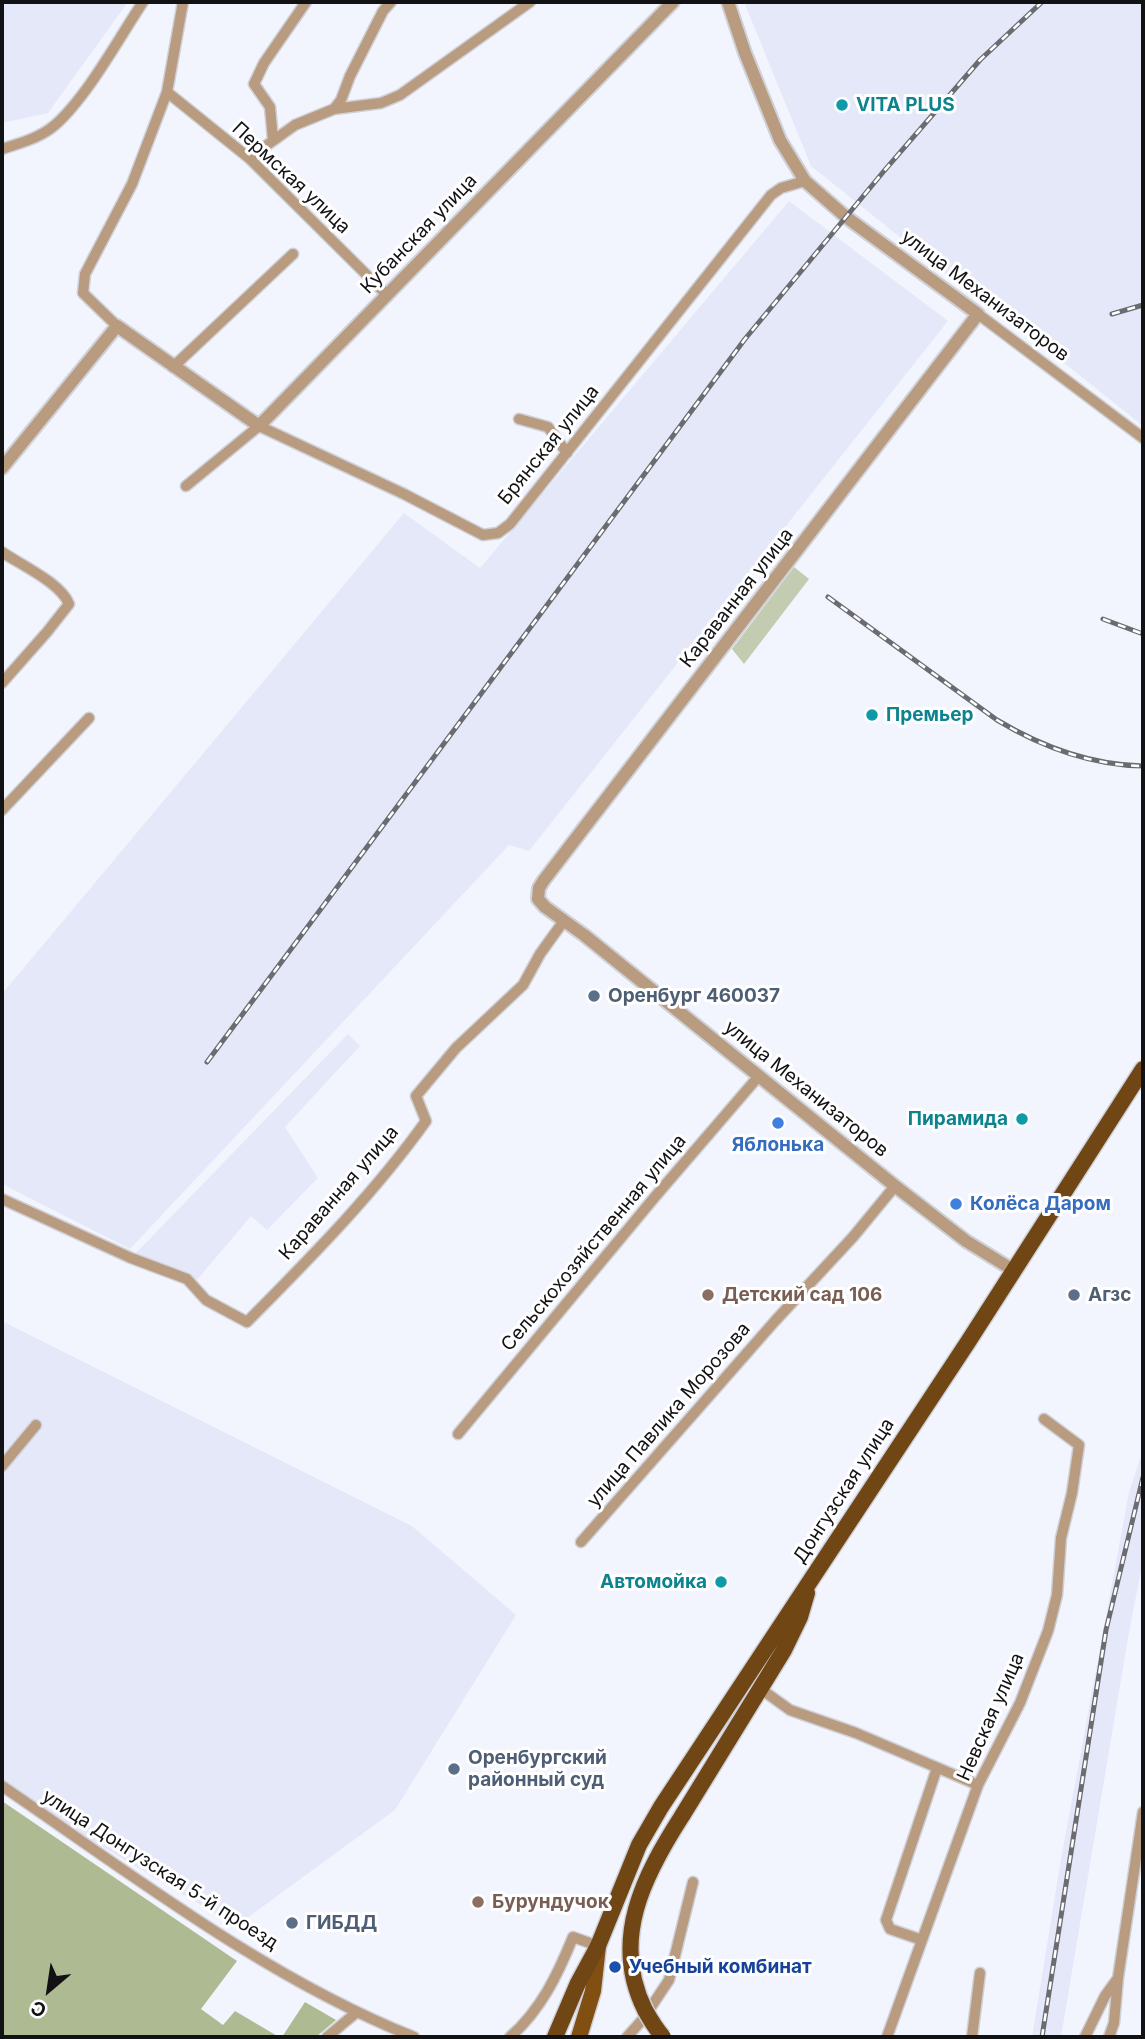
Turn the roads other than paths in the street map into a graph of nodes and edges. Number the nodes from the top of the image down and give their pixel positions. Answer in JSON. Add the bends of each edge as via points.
{"nodes":[{"id":1,"x":143,"y":2,"type":"edge"},
{"id":2,"x":183,"y":2,"type":"edge"},
{"id":3,"x":306,"y":2,"type":"edge"},
{"id":4,"x":391,"y":2,"type":"edge"},
{"id":5,"x":530,"y":2,"type":"edge"},
{"id":6,"x":674,"y":2,"type":"edge"},
{"id":7,"x":729,"y":2,"type":"edge"},
{"id":8,"x":167,"y":92,"type":"junction"},
{"id":9,"x":334,"y":109,"type":"junction"},
{"id":10,"x":273,"y":140,"type":"junction"},
{"id":11,"x":2,"y":149,"type":"edge"},
{"id":12,"x":249,"y":158,"type":"junction"},
{"id":13,"x":805,"y":181,"type":"junction"},
{"id":14,"x":293,"y":254,"type":"dead end"},
{"id":15,"x":387,"y":295,"type":"junction"},
{"id":16,"x":978,"y":314,"type":"junction"},
{"id":17,"x":117,"y":326,"type":"junction"},
{"id":18,"x":173,"y":367,"type":"junction"},
{"id":19,"x":519,"y":419,"type":"dead end"},
{"id":20,"x":259,"y":426,"type":"junction"},
{"id":21,"x":1143,"y":438,"type":"edge"},
{"id":22,"x":567,"y":453,"type":"junction"},
{"id":23,"x":2,"y":468,"type":"edge"},
{"id":24,"x":186,"y":486,"type":"dead end"},
{"id":25,"x":2,"y":552,"type":"edge"},
{"id":26,"x":2,"y":683,"type":"edge"},
{"id":27,"x":89,"y":718,"type":"dead end"},
{"id":28,"x":2,"y":810,"type":"edge"},
{"id":29,"x":545,"y":907,"type":"joint"},
{"id":30,"x":564,"y":922,"type":"junction"},
{"id":31,"x":1143,"y":1069,"type":"edge"},
{"id":32,"x":758,"y":1077,"type":"junction"},
{"id":33,"x":895,"y":1186,"type":"junction"},
{"id":34,"x":2,"y":1199,"type":"edge"},
{"id":35,"x":1013,"y":1270,"type":"junction"},
{"id":36,"x":1044,"y":1419,"type":"dead end"},
{"id":37,"x":36,"y":1425,"type":"dead end"},
{"id":38,"x":458,"y":1434,"type":"dead end"},
{"id":39,"x":2,"y":1466,"type":"edge"},
{"id":40,"x":582,"y":1542,"type":"dead end"},
{"id":41,"x":812,"y":1577,"type":"junction"},
{"id":42,"x":761,"y":1689,"type":"junction"},
{"id":43,"x":937,"y":1768,"type":"junction"},
{"id":44,"x":978,"y":1785,"type":"junction"},
{"id":45,"x":2,"y":1786,"type":"edge"},
{"id":46,"x":1143,"y":1812,"type":"edge"},
{"id":47,"x":693,"y":1882,"type":"dead end"},
{"id":48,"x":922,"y":1940,"type":"junction"},
{"id":49,"x":598,"y":1947,"type":"junction"},
{"id":50,"x":979,"y":1973,"type":"dead end"},
{"id":51,"x":1118,"y":1978,"type":"junction"},
{"id":52,"x":356,"y":2012,"type":"junction"},
{"id":53,"x":327,"y":2037,"type":"edge"},
{"id":54,"x":414,"y":2037,"type":"edge"},
{"id":55,"x":510,"y":2037,"type":"edge"},
{"id":56,"x":555,"y":2037,"type":"edge"},
{"id":57,"x":579,"y":2037,"type":"edge"},
{"id":58,"x":627,"y":2037,"type":"edge"},
{"id":59,"x":663,"y":2037,"type":"edge"},
{"id":60,"x":887,"y":2037,"type":"edge"},
{"id":61,"x":972,"y":2037,"type":"edge"},
{"id":62,"x":1085,"y":2037,"type":"edge"},
{"id":63,"x":1109,"y":2037,"type":"edge"}],
"edges":[{"from":1,"to":11,"type":"street","via":[[83,92],[55,125],[37,137]]},
{"from":2,"to":8,"type":"street"},
{"from":3,"to":10,"type":"street","via":[[254,84],[271,107]]},
{"from":4,"to":9,"type":"street"},
{"from":5,"to":9,"type":"street","via":[[400,95],[382,103]]},
{"from":6,"to":15,"type":"street","name":"Кубанская улица"},
{"from":7,"to":13,"type":"street","name":"улица Механизаторов","via":[[780,140]]},
{"from":8,"to":12,"type":"street","name":"Пермская улица"},
{"from":8,"to":17,"type":"street","via":[[132,184],[85,274],[83,293]]},
{"from":9,"to":10,"type":"street"},
{"from":10,"to":12,"type":"street"},
{"from":12,"to":15,"type":"street","name":"Пермская улица"},
{"from":13,"to":16,"type":"street","name":"улица Механизаторов","via":[[846,217]]},
{"from":13,"to":22,"type":"street","name":"Брянская улица","via":[[771,195]]},
{"from":14,"to":18,"type":"street"},
{"from":15,"to":20,"type":"street","name":"Кубанская улица"},
{"from":16,"to":21,"type":"street","name":"улица Механизаторов"},
{"from":16,"to":29,"type":"street","name":"Караванная улица","via":[[539,888],[538,899]]},
{"from":17,"to":18,"type":"street","name":"Брянская улица"},
{"from":17,"to":23,"type":"street"},
{"from":18,"to":20,"type":"street","name":"Брянская улица"},
{"from":19,"to":22,"type":"street","via":[[548,427]]},
{"from":20,"to":22,"type":"street","name":"Брянская улица","via":[[483,536],[510,524]]},
{"from":20,"to":24,"type":"street","name":"Кубанская улица"},
{"from":25,"to":26,"type":"street","via":[[57,587],[69,604]]},
{"from":27,"to":28,"type":"street"},
{"from":29,"to":30,"type":"street","name":"улица Механизаторов"},
{"from":30,"to":32,"type":"street","name":"улица Механизаторов"},
{"from":30,"to":34,"type":"street","name":"Караванная улица","via":[[523,985],[456,1048],[416,1096],[426,1121],[393,1167],[247,1322],[206,1300],[187,1279]]},
{"from":31,"to":35,"type":"highway","name":"Донгузская улица"},
{"from":32,"to":33,"type":"street","name":"улица Механизаторов"},
{"from":32,"to":38,"type":"street","name":"Сельскохозяйственная улица"},
{"from":33,"to":35,"type":"street","name":"улица Механизаторов","via":[[966,1241]]},
{"from":33,"to":40,"type":"street","name":"улица Павлика Морозова"},
{"from":35,"to":41,"type":"highway","name":"Донгузская улица"},
{"from":36,"to":44,"type":"street","name":"Невская улица","via":[[1079,1445],[1061,1538],[1057,1595],[1020,1703]]},
{"from":37,"to":39,"type":"street"},
{"from":41,"to":42,"type":"highway","via":[[785,1650]]},
{"from":41,"to":49,"type":"highway","name":"Донгузская улица","via":[[639,1845]]},
{"from":42,"to":43,"type":"street","via":[[790,1710]]},
{"from":42,"to":59,"type":"highway","bridge":true,"via":[[649,1871],[634,1918],[631,1970],[637,1994]]},
{"from":43,"to":44,"type":"street"},
{"from":43,"to":48,"type":"street","via":[[886,1920],[890,1929]]},
{"from":44,"to":48,"type":"street","name":"Невская улица"},
{"from":45,"to":52,"type":"street","name":"улица Донгузская 5-й проезд","via":[[224,1937]]},
{"from":46,"to":51,"type":"street"},
{"from":47,"to":58,"type":"street","via":[[669,1980]]},
{"from":48,"to":60,"type":"street","name":"Невская улица"},
{"from":49,"to":55,"type":"street","via":[[573,1937],[539,2006]]},
{"from":49,"to":56,"type":"highway","name":"Донгузская улица"},
{"from":49,"to":57,"type":"main road","name":"Донгузская улица","via":[[593,1991]]},
{"from":50,"to":61,"type":"street"},
{"from":51,"to":62,"type":"street"},
{"from":51,"to":63,"type":"street"},
{"from":52,"to":53,"type":"street"},
{"from":52,"to":54,"type":"street","name":"улица Донгузская 5-й проезд"}]}
